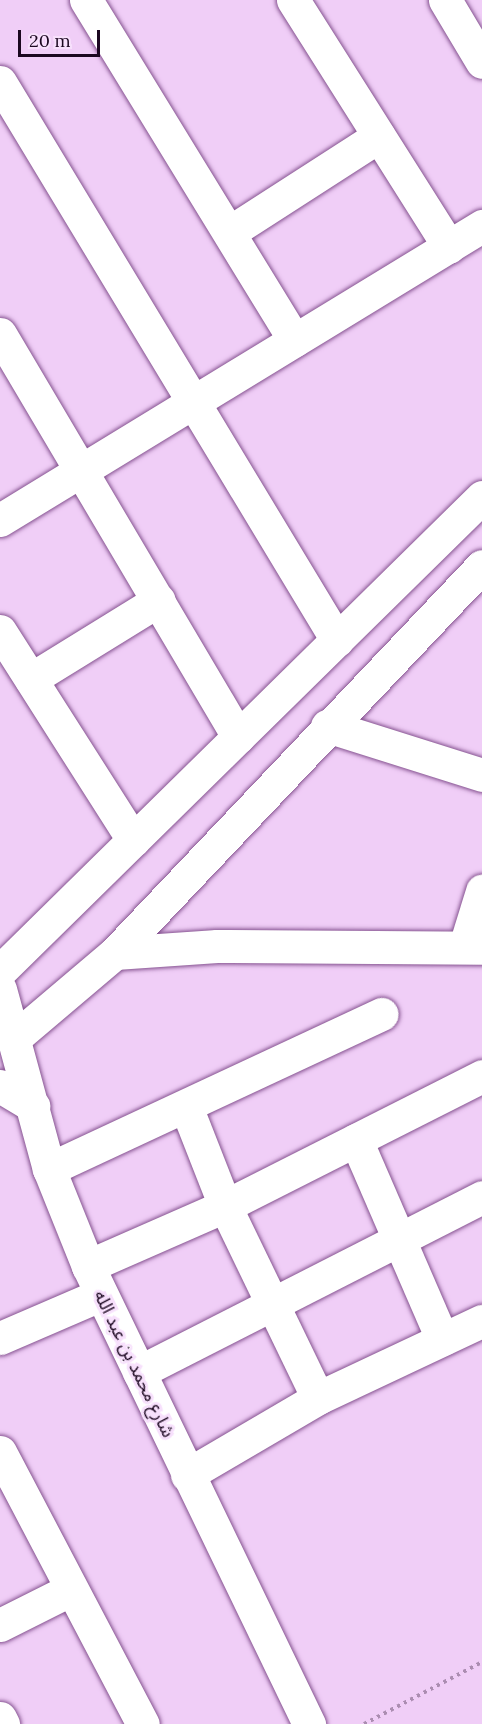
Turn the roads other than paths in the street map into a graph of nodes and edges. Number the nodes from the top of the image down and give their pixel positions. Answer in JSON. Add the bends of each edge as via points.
{"nodes":[{"id":1,"x":86,"y":0,"type":"edge"},
{"id":2,"x":293,"y":0,"type":"edge"},
{"id":3,"x":445,"y":0,"type":"edge"},
{"id":4,"x":482,"y":62,"type":"edge"},
{"id":5,"x":0,"y":82,"type":"edge"},
{"id":6,"x":379,"y":136,"type":"junction"},
{"id":7,"x":482,"y":226,"type":"edge"},
{"id":8,"x":230,"y":232,"type":"junction"},
{"id":9,"x":449,"y":248,"type":"junction"},
{"id":10,"x":0,"y":334,"type":"edge"},
{"id":11,"x":294,"y":340,"type":"junction"},
{"id":12,"x":11,"y":375,"type":"edge"},
{"id":13,"x":190,"y":403,"type":"junction"},
{"id":14,"x":83,"y":469,"type":"junction"},
{"id":15,"x":482,"y":497,"type":"edge"},
{"id":16,"x":0,"y":520,"type":"edge"},
{"id":17,"x":482,"y":566,"type":"edge"},
{"id":18,"x":159,"y":600,"type":"junction"},
{"id":19,"x":0,"y":631,"type":"edge"},
{"id":20,"x":337,"y":640,"type":"junction"},
{"id":21,"x":31,"y":679,"type":"junction"},
{"id":22,"x":327,"y":726,"type":"junction"},
{"id":23,"x":238,"y":737,"type":"junction"},
{"id":24,"x":482,"y":775,"type":"edge"},
{"id":25,"x":133,"y":840,"type":"junction"},
{"id":26,"x":482,"y":891,"type":"edge"},
{"id":27,"x":474,"y":947,"type":"edge"},
{"id":28,"x":115,"y":953,"type":"junction"},
{"id":29,"x":0,"y":971,"type":"edge"},
{"id":30,"x":0,"y":989,"type":"edge"},
{"id":31,"x":382,"y":1014,"type":"dead end"},
{"id":32,"x":17,"y":1036,"type":"junction"},
{"id":33,"x":482,"y":1076,"type":"edge"},
{"id":34,"x":0,"y":1086,"type":"edge"},
{"id":35,"x":33,"y":1106,"type":"junction"},
{"id":36,"x":187,"y":1109,"type":"junction"},
{"id":37,"x":356,"y":1140,"type":"junction"},
{"id":38,"x":50,"y":1169,"type":"junction"},
{"id":39,"x":482,"y":1197,"type":"edge"},
{"id":40,"x":225,"y":1206,"type":"junction"},
{"id":41,"x":400,"y":1235,"type":"junction"},
{"id":42,"x":88,"y":1266,"type":"junction"},
{"id":43,"x":100,"y":1296,"type":"junction"},
{"id":44,"x":271,"y":1300,"type":"junction"},
{"id":45,"x":482,"y":1321,"type":"edge"},
{"id":46,"x":0,"y":1338,"type":"edge"},
{"id":47,"x":442,"y":1339,"type":"junction"},
{"id":48,"x":139,"y":1372,"type":"junction"},
{"id":49,"x":318,"y":1398,"type":"junction"},
{"id":50,"x":0,"y":1452,"type":"edge"},
{"id":51,"x":187,"y":1475,"type":"junction"},
{"id":52,"x":69,"y":1590,"type":"junction"},
{"id":53,"x":0,"y":1625,"type":"edge"},
{"id":54,"x":0,"y":1718,"type":"edge"},
{"id":55,"x":3,"y":1724,"type":"edge"},
{"id":56,"x":143,"y":1724,"type":"edge"},
{"id":57,"x":309,"y":1724,"type":"edge"}],
"edges":[{"from":1,"to":8,"type":"street"},
{"from":2,"to":6,"type":"street"},
{"from":3,"to":4,"type":"street"},
{"from":5,"to":13,"type":"street"},
{"from":6,"to":8,"type":"street"},
{"from":6,"to":9,"type":"street"},
{"from":7,"to":9,"type":"street"},
{"from":8,"to":11,"type":"street"},
{"from":9,"to":11,"type":"street"},
{"from":10,"to":12,"type":"street"},
{"from":11,"to":13,"type":"street"},
{"from":12,"to":14,"type":"street"},
{"from":13,"to":14,"type":"street"},
{"from":13,"to":20,"type":"street"},
{"from":14,"to":16,"type":"street"},
{"from":14,"to":18,"type":"street"},
{"from":15,"to":20,"type":"street"},
{"from":17,"to":22,"type":"street"},
{"from":18,"to":21,"type":"street"},
{"from":18,"to":23,"type":"street"},
{"from":19,"to":21,"type":"street"},
{"from":20,"to":23,"type":"street"},
{"from":21,"to":25,"type":"street"},
{"from":22,"to":24,"type":"street"},
{"from":22,"to":28,"type":"street"},
{"from":23,"to":25,"type":"street"},
{"from":25,"to":29,"type":"street"},
{"from":26,"to":27,"type":"street"},
{"from":27,"to":28,"type":"street","via":[[217,946]]},
{"from":28,"to":32,"type":"street"},
{"from":30,"to":32,"type":"street","name":"شارع محمد بن عبد الله"},
{"from":31,"to":36,"type":"street"},
{"from":32,"to":35,"type":"street","name":"شارع محمد بن عبد الله"},
{"from":33,"to":37,"type":"street"},
{"from":34,"to":35,"type":"street"},
{"from":35,"to":38,"type":"street","name":"شارع محمد بن عبد الله"},
{"from":36,"to":38,"type":"street"},
{"from":36,"to":40,"type":"street"},
{"from":37,"to":40,"type":"street"},
{"from":37,"to":41,"type":"street"},
{"from":38,"to":42,"type":"street","name":"شارع محمد بن عبد الله"},
{"from":39,"to":41,"type":"street"},
{"from":40,"to":42,"type":"street"},
{"from":40,"to":44,"type":"street"},
{"from":41,"to":44,"type":"street"},
{"from":41,"to":47,"type":"street"},
{"from":42,"to":43,"type":"street","name":"شارع محمد بن عبد الله"},
{"from":43,"to":46,"type":"street"},
{"from":43,"to":48,"type":"street","name":"شارع محمد بن عبد الله"},
{"from":44,"to":48,"type":"street"},
{"from":44,"to":49,"type":"street"},
{"from":45,"to":47,"type":"street"},
{"from":47,"to":49,"type":"street"},
{"from":48,"to":51,"type":"street","name":"شارع محمد بن عبد الله"},
{"from":49,"to":51,"type":"street"},
{"from":50,"to":52,"type":"street"},
{"from":51,"to":57,"type":"street","name":"شارع محمد بن عبد الله"},
{"from":52,"to":53,"type":"street"},
{"from":52,"to":56,"type":"street"},
{"from":54,"to":55,"type":"street"}]}
